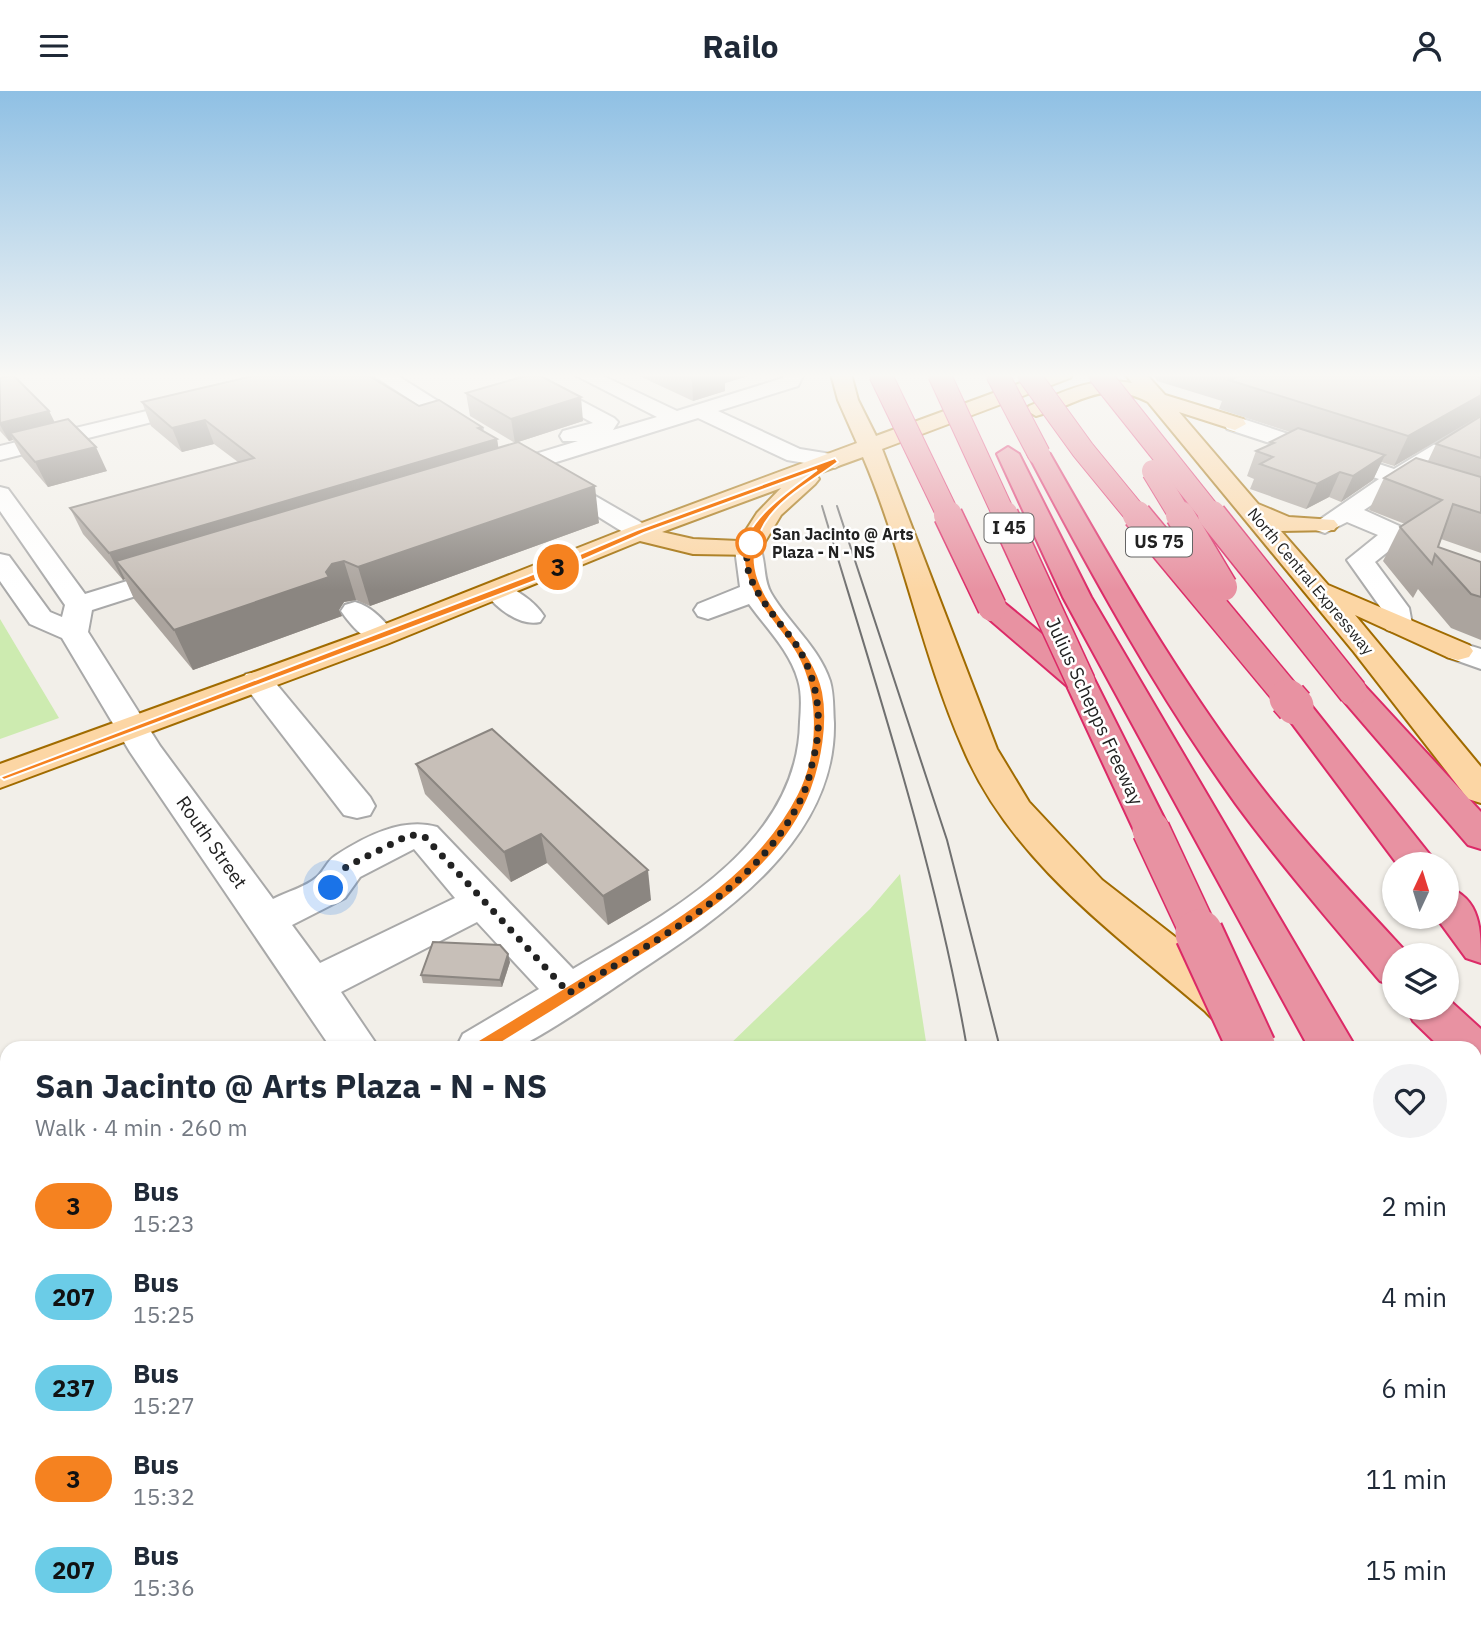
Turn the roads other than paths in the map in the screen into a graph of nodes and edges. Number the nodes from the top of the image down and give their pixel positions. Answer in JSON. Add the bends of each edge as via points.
{"nodes":[{"id":1,"x":30,"y":446,"type":"edge"},
{"id":2,"x":499,"y":446,"type":"edge"},
{"id":3,"x":528,"y":446,"type":"edge"},
{"id":4,"x":536,"y":446,"type":"edge"},
{"id":5,"x":775,"y":446,"type":"edge"},
{"id":6,"x":877,"y":446,"type":"edge"},
{"id":7,"x":915,"y":446,"type":"edge"},
{"id":8,"x":952,"y":446,"type":"edge"},
{"id":9,"x":972,"y":446,"type":"edge"},
{"id":10,"x":1002,"y":446,"type":"edge"},
{"id":11,"x":1033,"y":446,"type":"edge"},
{"id":12,"x":1080,"y":446,"type":"edge"},
{"id":13,"x":1138,"y":446,"type":"edge"},
{"id":14,"x":1156,"y":446,"type":"edge"},
{"id":15,"x":1197,"y":446,"type":"edge"},
{"id":16,"x":1302,"y":446,"type":"edge"},
{"id":17,"x":1444,"y":446,"type":"edge"},
{"id":18,"x":871,"y":448,"type":"joint"},
{"id":19,"x":508,"y":451,"type":"junction"},
{"id":20,"x":0,"y":453,"type":"edge"},
{"id":21,"x":1396,"y":477,"type":"junction"},
{"id":22,"x":475,"y":479,"type":"edge"},
{"id":23,"x":863,"y":481,"type":"junction"},
{"id":24,"x":0,"y":494,"type":"edge"},
{"id":25,"x":1481,"y":505,"type":"edge"},
{"id":26,"x":1252,"y":510,"type":"junction"},
{"id":27,"x":1336,"y":519,"type":"junction"},
{"id":28,"x":10,"y":526,"type":"edge"},
{"id":29,"x":640,"y":531,"type":"junction"},
{"id":30,"x":748,"y":548,"type":"junction"},
{"id":31,"x":0,"y":562,"type":"edge"},
{"id":32,"x":203,"y":565,"type":"edge"},
{"id":33,"x":1307,"y":576,"type":"junction"},
{"id":34,"x":498,"y":591,"type":"junction"},
{"id":35,"x":757,"y":591,"type":"junction"},
{"id":36,"x":708,"y":610,"type":"dead end"},
{"id":37,"x":355,"y":611,"type":"edge"},
{"id":38,"x":530,"y":616,"type":"dead end"},
{"id":39,"x":76,"y":618,"type":"junction"},
{"id":40,"x":1397,"y":624,"type":"junction"},
{"id":41,"x":381,"y":636,"type":"junction"},
{"id":42,"x":1469,"y":655,"type":"edge"},
{"id":43,"x":257,"y":681,"type":"junction"},
{"id":44,"x":1081,"y":682,"type":"junction"},
{"id":45,"x":1295,"y":706,"type":"junction"},
{"id":46,"x":131,"y":728,"type":"junction"},
{"id":47,"x":0,"y":777,"type":"edge"},
{"id":48,"x":1481,"y":791,"type":"edge"},
{"id":49,"x":357,"y":806,"type":"dead end"},
{"id":50,"x":1481,"y":836,"type":"edge"},
{"id":51,"x":1409,"y":852,"type":"edge"},
{"id":52,"x":482,"y":901,"type":"junction"},
{"id":53,"x":267,"y":919,"type":"junction"},
{"id":54,"x":1460,"y":919,"type":"edge"},
{"id":55,"x":1481,"y":947,"type":"edge"},
{"id":56,"x":1382,"y":954,"type":"edge"},
{"id":57,"x":314,"y":986,"type":"junction"},
{"id":58,"x":569,"y":993,"type":"junction"},
{"id":59,"x":1442,"y":1020,"type":"edge"},
{"id":60,"x":351,"y":1041,"type":"edge"},
{"id":61,"x":491,"y":1041,"type":"edge"},
{"id":62,"x":1249,"y":1041,"type":"edge"},
{"id":63,"x":1258,"y":1041,"type":"edge"},
{"id":64,"x":1329,"y":1041,"type":"edge"},
{"id":65,"x":1464,"y":1041,"type":"edge"}],
"edges":[{"from":1,"to":20,"type":"street"},
{"from":2,"to":19,"type":"street"},
{"from":3,"to":19,"type":"street"},
{"from":4,"to":19,"type":"street"},
{"from":5,"to":23,"type":"street"},
{"from":6,"to":18,"type":"main road"},
{"from":7,"to":44,"type":"highway","bridge":true,"via":[[992,607]]},
{"from":8,"to":23,"type":"main road"},
{"from":9,"to":44,"type":"highway","name":"Julius Schepps Freeway","number":"I 45","bridge":true},
{"from":10,"to":64,"type":"highway","via":[[1077,597]]},
{"from":11,"to":56,"type":"highway","bridge":true,"via":[[1109,586],[1229,768],[1322,887]]},
{"from":12,"to":45,"type":"highway","number":"US 75","bridge":true},
{"from":13,"to":45,"type":"highway","bridge":true},
{"from":14,"to":50,"type":"highway","bridge":true,"via":[[1353,692]]},
{"from":15,"to":26,"type":"main road","name":"North Central Expressway"},
{"from":16,"to":21,"type":"street"},
{"from":17,"to":21,"type":"street"},
{"from":18,"to":23,"type":"main road"},
{"from":19,"to":22,"type":"street"},
{"from":19,"to":29,"type":"street"},
{"from":21,"to":25,"type":"street"},
{"from":21,"to":27,"type":"street"},
{"from":23,"to":29,"type":"main road"},
{"from":23,"to":30,"type":"main road","via":[[827,478],[802,483],[761,521]]},
{"from":23,"to":63,"type":"main road","via":[[980,749],[1016,810],[1088,890],[1221,998]]},
{"from":24,"to":28,"type":"street","name":"Routh Street"},
{"from":26,"to":27,"type":"main road","via":[[1285,524]]},
{"from":26,"to":33,"type":"main road","name":"North Central Expressway"},
{"from":27,"to":33,"type":"main road","via":[[1305,550]]},
{"from":27,"to":40,"type":"street","via":[[1397,534],[1360,560],[1395,608]]},
{"from":28,"to":39,"type":"street","name":"Routh Street"},
{"from":29,"to":30,"type":"main road","via":[[677,545]]},
{"from":29,"to":34,"type":"main road"},
{"from":30,"to":35,"type":"street"},
{"from":31,"to":39,"type":"street","via":[[40,618]]},
{"from":32,"to":39,"type":"street"},
{"from":33,"to":40,"type":"main road","via":[[1347,603]]},
{"from":33,"to":48,"type":"main road","name":"North Central Expressway"},
{"from":34,"to":38,"type":"street"},
{"from":34,"to":41,"type":"main road"},
{"from":35,"to":36,"type":"street"},
{"from":35,"to":58,"type":"street","via":[[799,650],[817,691],[818,742],[804,792],[783,829],[747,871],[690,918]]},
{"from":37,"to":41,"type":"street"},
{"from":39,"to":46,"type":"street","name":"Routh Street"},
{"from":40,"to":42,"type":"main road"},
{"from":41,"to":43,"type":"main road"},
{"from":43,"to":46,"type":"main road"},
{"from":43,"to":49,"type":"street"},
{"from":44,"to":62,"type":"highway","name":"Julius Schepps Freeway","number":"I 45","bridge":true},
{"from":45,"to":51,"type":"highway","number":"US 75"},
{"from":46,"to":47,"type":"main road"},
{"from":46,"to":53,"type":"street","name":"Routh Street"},
{"from":52,"to":53,"type":"street","via":[[424,836],[409,835],[346,867],[331,888]]},
{"from":52,"to":57,"type":"street"},
{"from":52,"to":58,"type":"street"},
{"from":53,"to":57,"type":"street","name":"Routh Street"},
{"from":54,"to":55,"type":"highway"},
{"from":57,"to":60,"type":"street","name":"Routh Street"},
{"from":58,"to":61,"type":"street"},
{"from":59,"to":65,"type":"highway"}]}
